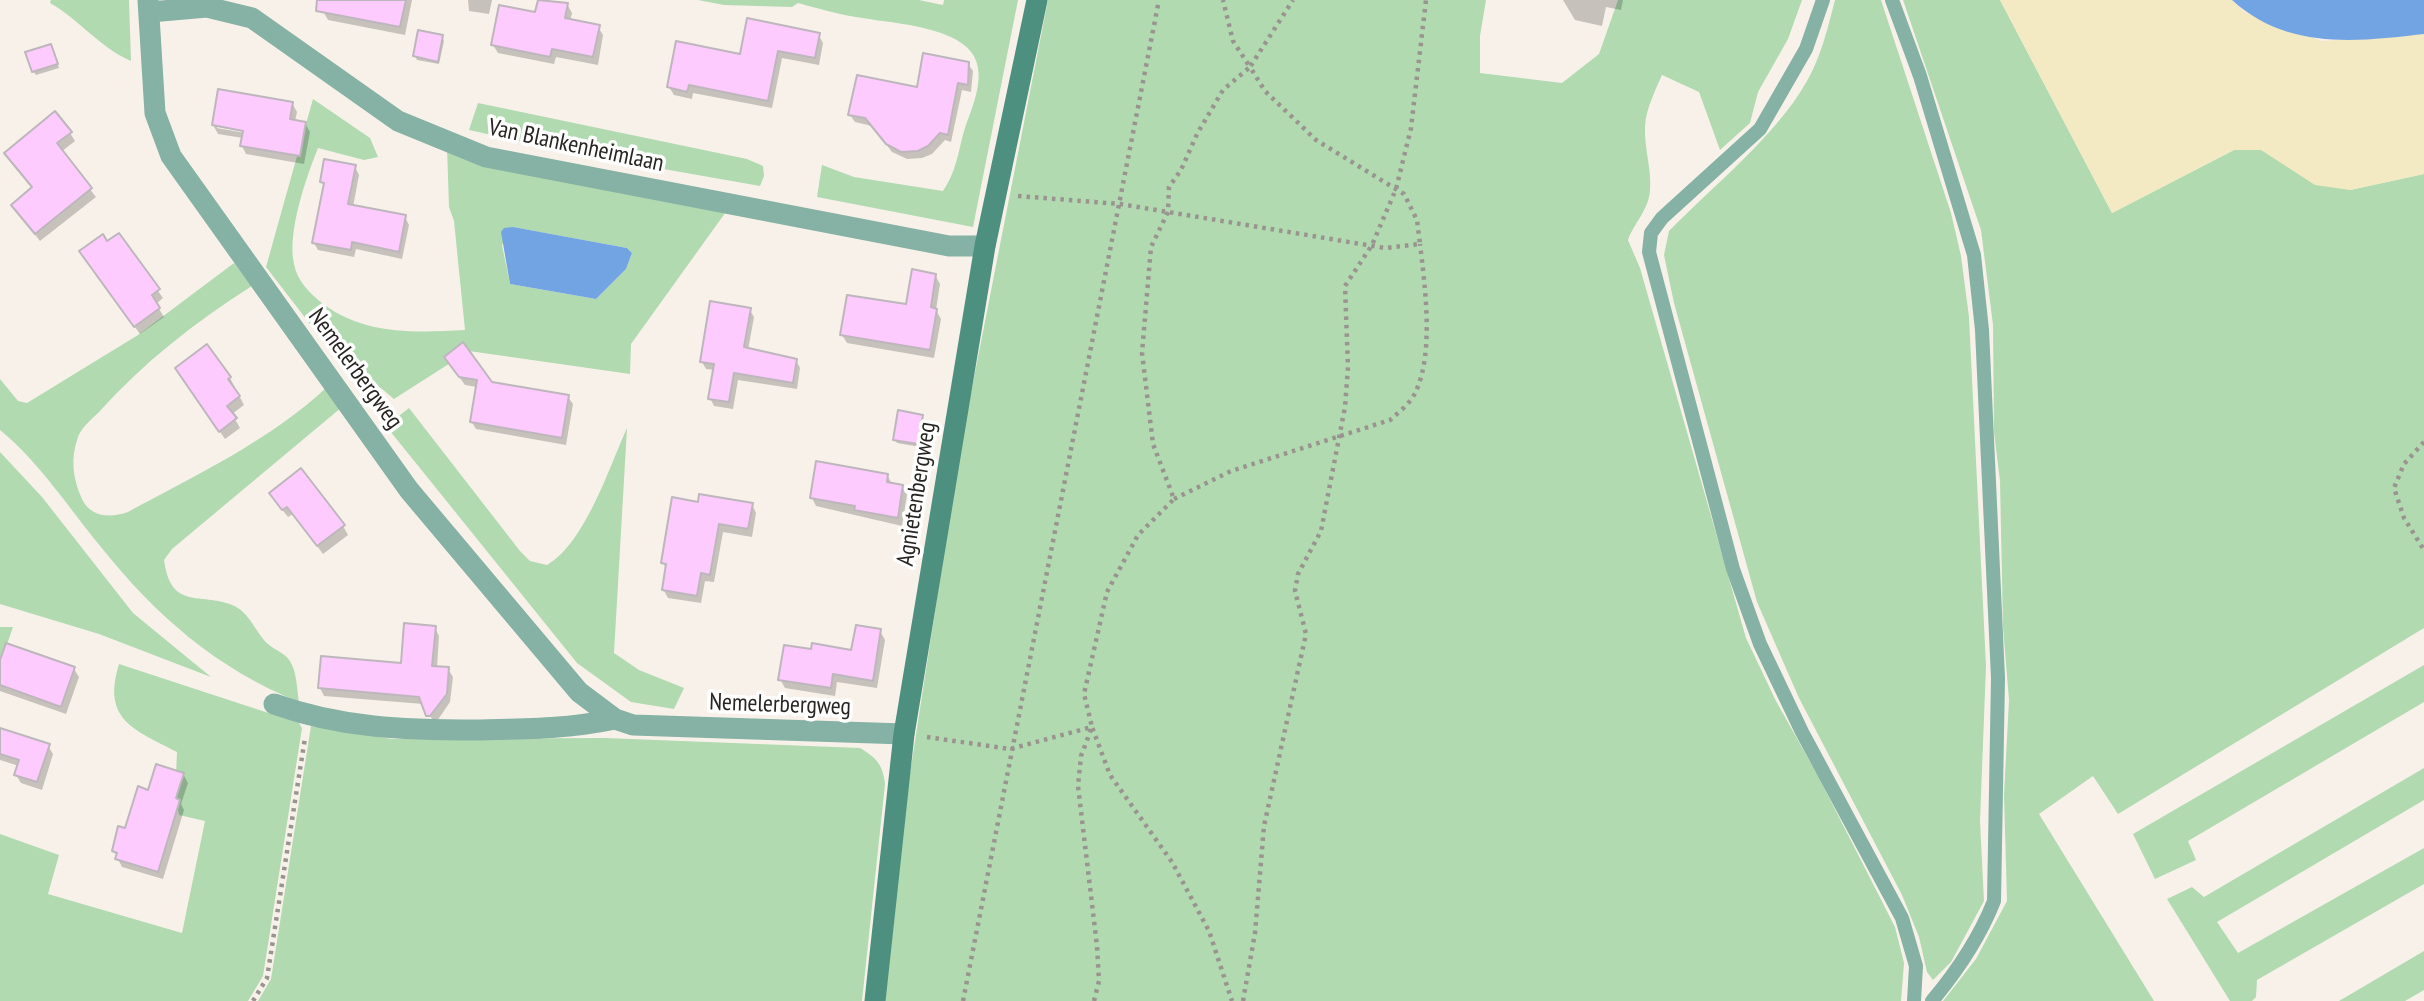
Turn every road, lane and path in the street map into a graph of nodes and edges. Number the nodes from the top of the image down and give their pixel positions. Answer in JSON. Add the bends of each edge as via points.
{"nodes":[{"id":1,"x":1037,"y":0,"type":"edge"},
{"id":2,"x":1159,"y":0,"type":"edge"},
{"id":3,"x":1223,"y":0,"type":"edge"},
{"id":4,"x":1293,"y":0,"type":"edge"},
{"id":5,"x":1426,"y":0,"type":"edge"},
{"id":6,"x":1823,"y":0,"type":"edge"},
{"id":7,"x":1892,"y":0,"type":"edge"},
{"id":8,"x":149,"y":6,"type":"edge"},
{"id":9,"x":1250,"y":67,"type":"junction"},
{"id":10,"x":1396,"y":189,"type":"junction"},
{"id":11,"x":996,"y":195,"type":"junction"},
{"id":12,"x":1120,"y":204,"type":"junction"},
{"id":13,"x":1168,"y":212,"type":"junction"},
{"id":14,"x":1420,"y":244,"type":"junction"},
{"id":15,"x":1372,"y":245,"type":"junction"},
{"id":16,"x":985,"y":246,"type":"junction"},
{"id":17,"x":1339,"y":434,"type":"junction"},
{"id":18,"x":2424,"y":442,"type":"edge"},
{"id":19,"x":1174,"y":499,"type":"junction"},
{"id":20,"x":2424,"y":550,"type":"edge"},
{"id":21,"x":274,"y":704,"type":"dead end"},
{"id":22,"x":308,"y":716,"type":"junction"},
{"id":23,"x":615,"y":719,"type":"junction"},
{"id":24,"x":1092,"y":727,"type":"junction"},
{"id":25,"x":904,"y":734,"type":"junction"},
{"id":26,"x":1010,"y":748,"type":"junction"},
{"id":27,"x":253,"y":1001,"type":"edge"},
{"id":28,"x":875,"y":1001,"type":"edge"},
{"id":29,"x":963,"y":1001,"type":"edge"},
{"id":30,"x":1094,"y":1001,"type":"edge"},
{"id":31,"x":1232,"y":1001,"type":"edge"},
{"id":32,"x":1243,"y":1001,"type":"edge"},
{"id":33,"x":1914,"y":1001,"type":"edge"},
{"id":34,"x":1932,"y":1001,"type":"edge"}],
"edges":[{"from":1,"to":11,"type":"street","name":"Agnietenbergweg"},
{"from":2,"to":12,"type":"path"},
{"from":3,"to":9,"type":"path","via":[[1233,41]]},
{"from":4,"to":9,"type":"path"},
{"from":5,"to":10,"type":"path","via":[[1411,128]]},
{"from":6,"to":33,"type":"lane","via":[[1806,49],[1760,129],[1662,218],[1651,233],[1649,252],[1733,569],[1760,644],[1802,732],[1902,918],[1916,966]]},
{"from":7,"to":34,"type":"lane","via":[[1974,256],[1982,330],[1998,678],[1994,901],[1970,950]]},
{"from":8,"to":16,"type":"street","name":"Van Blankenheimlaan","via":[[207,8],[252,18],[398,121],[486,157],[949,246]]},
{"from":8,"to":23,"type":"street","name":"Nemelerbergweg","via":[[155,113],[171,156],[409,490],[579,692]]},
{"from":9,"to":10,"type":"path","via":[[1265,91],[1316,140]]},
{"from":9,"to":13,"type":"path","via":[[1223,90],[1197,134],[1169,187]]},
{"from":10,"to":14,"type":"path","via":[[1411,205]]},
{"from":10,"to":15,"type":"path"},
{"from":11,"to":12,"type":"path"},
{"from":11,"to":16,"type":"street","name":"Agnietenbergweg"},
{"from":12,"to":13,"type":"path"},
{"from":12,"to":26,"type":"path"},
{"from":13,"to":15,"type":"path"},
{"from":13,"to":19,"type":"path","via":[[1151,247],[1142,353],[1153,444]]},
{"from":14,"to":15,"type":"path"},
{"from":14,"to":17,"type":"path","via":[[1425,346],[1415,394],[1390,420]]},
{"from":15,"to":17,"type":"path","via":[[1345,286],[1348,367]]},
{"from":16,"to":25,"type":"street","name":"Agnietenbergweg"},
{"from":17,"to":19,"type":"path","via":[[1231,471]]},
{"from":17,"to":32,"type":"path","via":[[1321,531],[1298,574],[1296,591],[1306,634],[1264,826],[1255,933]]},
{"from":18,"to":20,"type":"path","via":[[2404,464],[2394,488],[2404,518]]},
{"from":19,"to":24,"type":"path","via":[[1138,535],[1107,592],[1084,694]]},
{"from":21,"to":22,"type":"street","name":"Nemelerbergweg"},
{"from":22,"to":23,"type":"street","name":"Nemelerbergweg","via":[[405,730],[570,728]]},
{"from":22,"to":27,"type":"path","via":[[267,978]]},
{"from":23,"to":25,"type":"street","name":"Nemelerbergweg","via":[[658,727]]},
{"from":24,"to":26,"type":"path"},
{"from":24,"to":30,"type":"path","via":[[1081,756],[1078,786],[1097,946]]},
{"from":24,"to":31,"type":"path","via":[[1110,775],[1171,862],[1209,931]]},
{"from":25,"to":26,"type":"path"},
{"from":25,"to":28,"type":"street","name":"Agnietenbergweg"},
{"from":26,"to":29,"type":"path"}]}
